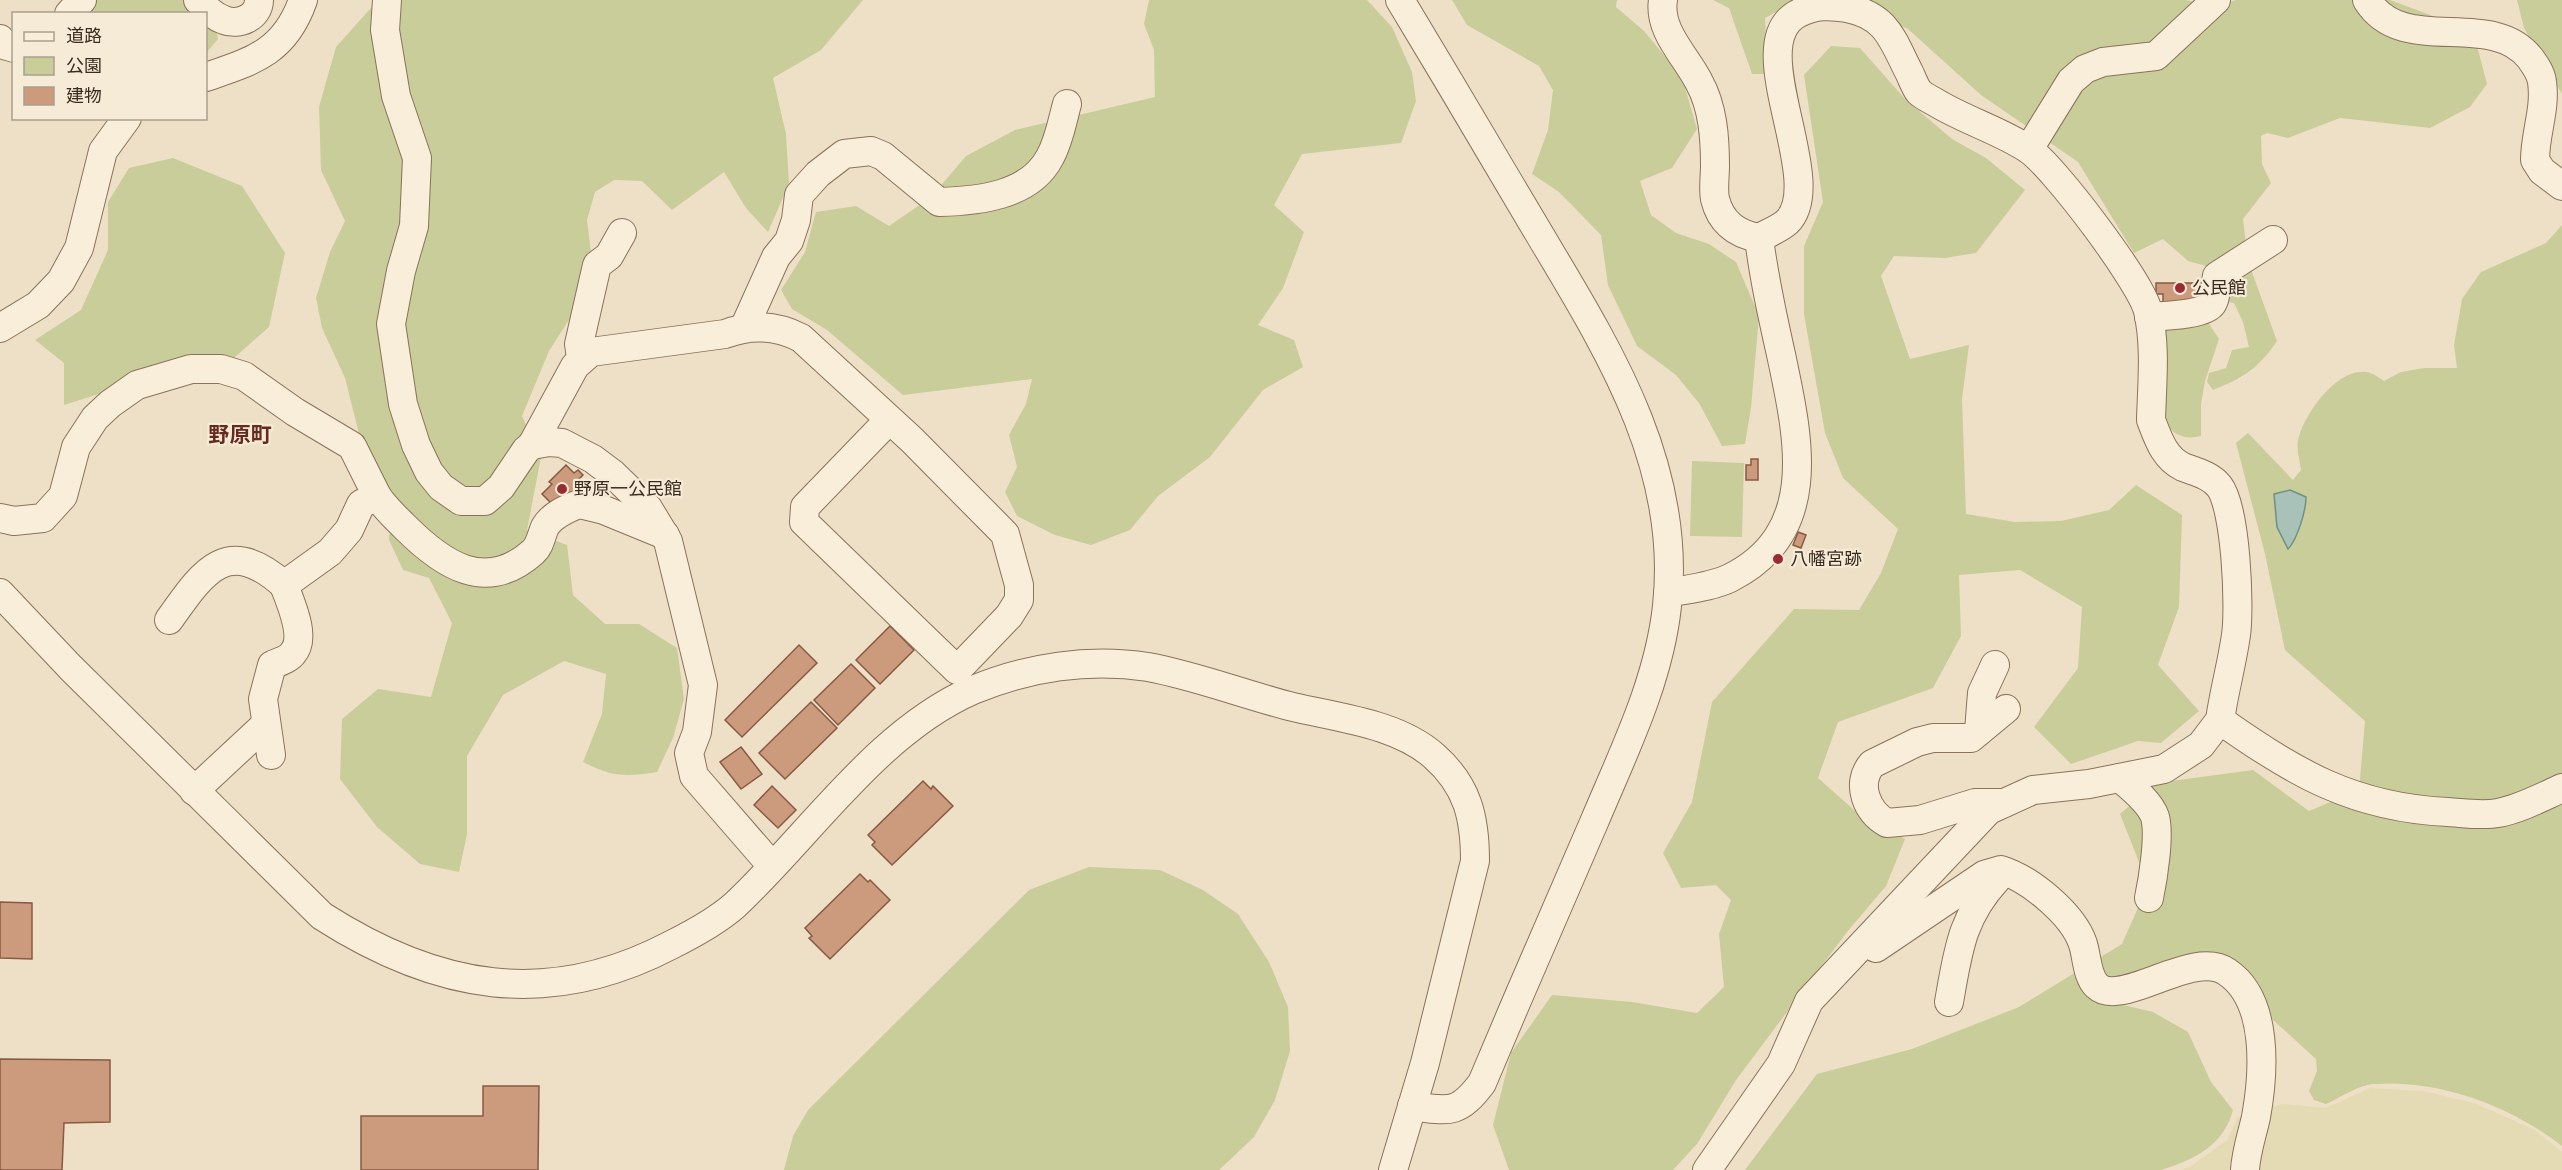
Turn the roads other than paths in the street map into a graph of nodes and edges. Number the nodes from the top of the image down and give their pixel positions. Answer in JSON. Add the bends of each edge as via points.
{"nodes":[{"id":1,"x":82,"y":0,"type":"edge"},
{"id":2,"x":198,"y":0,"type":"edge"},
{"id":3,"x":259,"y":0,"type":"edge"},
{"id":4,"x":303,"y":0,"type":"edge"},
{"id":5,"x":387,"y":0,"type":"edge"},
{"id":6,"x":1400,"y":0,"type":"edge"},
{"id":7,"x":1663,"y":0,"type":"edge"},
{"id":8,"x":2213,"y":0,"type":"edge"},
{"id":9,"x":2367,"y":0,"type":"edge"},
{"id":10,"x":71,"y":12,"type":"edge"},
{"id":11,"x":0,"y":39,"type":"edge"},
{"id":12,"x":12,"y":47,"type":"edge"},
{"id":13,"x":207,"y":77,"type":"edge"},
{"id":14,"x":1067,"y":104,"type":"dead end"},
{"id":15,"x":126,"y":120,"type":"edge"},
{"id":16,"x":2029,"y":150,"type":"junction"},
{"id":17,"x":2562,"y":186,"type":"edge"},
{"id":18,"x":622,"y":233,"type":"dead end"},
{"id":19,"x":1759,"y":238,"type":"junction"},
{"id":20,"x":2273,"y":240,"type":"dead end"},
{"id":21,"x":2149,"y":317,"type":"junction"},
{"id":22,"x":745,"y":326,"type":"junction"},
{"id":23,"x":0,"y":328,"type":"edge"},
{"id":24,"x":581,"y":358,"type":"junction"},
{"id":25,"x":889,"y":420,"type":"junction"},
{"id":26,"x":532,"y":445,"type":"junction"},
{"id":27,"x":377,"y":496,"type":"junction"},
{"id":28,"x":0,"y":518,"type":"edge"},
{"id":29,"x":665,"y":535,"type":"junction"},
{"id":30,"x":284,"y":585,"type":"junction"},
{"id":31,"x":0,"y":592,"type":"edge"},
{"id":32,"x":1668,"y":593,"type":"junction"},
{"id":33,"x":169,"y":620,"type":"dead end"},
{"id":34,"x":1995,"y":665,"type":"dead end"},
{"id":35,"x":963,"y":681,"type":"junction"},
{"id":36,"x":2006,"y":709,"type":"dead end"},
{"id":37,"x":2220,"y":720,"type":"junction"},
{"id":38,"x":266,"y":724,"type":"junction"},
{"id":39,"x":1979,"y":731,"type":"junction"},
{"id":40,"x":271,"y":755,"type":"dead end"},
{"id":41,"x":2120,"y":778,"type":"junction"},
{"id":42,"x":2562,"y":788,"type":"edge"},
{"id":43,"x":194,"y":791,"type":"junction"},
{"id":44,"x":2004,"y":803,"type":"junction"},
{"id":45,"x":772,"y":866,"type":"junction"},
{"id":46,"x":2001,"y":870,"type":"junction"},
{"id":47,"x":2149,"y":898,"type":"dead end"},
{"id":48,"x":1842,"y":965,"type":"junction"},
{"id":49,"x":1948,"y":1002,"type":"dead end"},
{"id":50,"x":1412,"y":1106,"type":"junction"},
{"id":51,"x":1393,"y":1170,"type":"edge"},
{"id":52,"x":1707,"y":1170,"type":"edge"},
{"id":53,"x":2245,"y":1170,"type":"edge"}],
"edges":[{"from":1,"to":10,"type":"street"},
{"from":2,"to":3,"type":"street","via":[[211,13],[228,21],[250,17]]},
{"from":4,"to":13,"type":"street","via":[[298,17],[282,40],[267,52],[251,62]]},
{"from":5,"to":26,"type":"street","via":[[385,30],[396,96],[417,158],[414,226],[391,324],[403,404],[416,445],[441,487],[461,501],[485,501],[501,487]]},
{"from":6,"to":32,"type":"street","via":[[1611,355],[1646,436],[1664,501]]},
{"from":7,"to":19,"type":"street","via":[[1671,39],[1700,83],[1715,133],[1715,198],[1726,220],[1739,234]]},
{"from":8,"to":16,"type":"street","via":[[2156,56],[2103,62],[2085,69],[2071,81]]},
{"from":9,"to":17,"type":"street","via":[[2373,10],[2401,27],[2494,35],[2523,49],[2542,80],[2542,115],[2535,160],[2542,171]]},
{"from":11,"to":12,"type":"street"},
{"from":14,"to":22,"type":"street","via":[[1059,136],[1043,168],[1024,184],[985,199],[939,202],[883,156],[872,151],[844,153],[799,195],[789,241],[776,257]]},
{"from":15,"to":23,"type":"street","via":[[103,152],[79,248],[61,281],[38,305]]},
{"from":16,"to":19,"type":"street","via":[[1920,93],[1885,27],[1874,17],[1833,6],[1814,6],[1784,24],[1778,36],[1779,74],[1796,165],[1796,205],[1787,222]]},
{"from":16,"to":21,"type":"street","via":[[2115,252],[2137,285]]},
{"from":18,"to":24,"type":"street","via":[[609,256],[597,266],[579,344]]},
{"from":19,"to":32,"type":"street","via":[[1799,459],[1794,500],[1781,531],[1749,567],[1717,583]]},
{"from":20,"to":21,"type":"street","via":[[2217,276],[2214,303],[2208,308]]},
{"from":21,"to":37,"type":"street","via":[[2151,420],[2160,445],[2170,459],[2215,482],[2228,505],[2237,613]]},
{"from":22,"to":24,"type":"street","via":[[725,334],[604,349]]},
{"from":22,"to":25,"type":"street","via":[[784,329],[801,338]]},
{"from":24,"to":26,"type":"street"},
{"from":25,"to":35,"type":"street","via":[[1005,534],[1019,585],[1019,600]]},
{"from":25,"to":35,"type":"street","via":[[806,507],[804,522]]},
{"from":26,"to":29,"type":"street","via":[[562,443],[593,459],[637,495]]},
{"from":27,"to":28,"type":"street","via":[[352,446],[244,376],[221,369],[191,369],[137,385],[95,418],[73,453],[63,496],[43,518]]},
{"from":27,"to":29,"type":"street","via":[[415,537],[442,558],[471,572],[500,572],[514,567],[536,549],[552,518],[579,504]]},
{"from":27,"to":30,"type":"street","via":[[361,504],[349,530],[330,552]]},
{"from":29,"to":45,"type":"street","via":[[703,685],[698,732],[689,753],[694,776]]},
{"from":30,"to":33,"type":"street","via":[[267,570],[242,561],[217,564],[191,589]]},
{"from":30,"to":38,"type":"street","via":[[297,627],[297,646],[288,658],[272,665],[263,699]]},
{"from":31,"to":43,"type":"street"},
{"from":32,"to":50,"type":"street","via":[[1659,651],[1647,692],[1482,1083],[1468,1102],[1446,1111]]},
{"from":34,"to":39,"type":"street","via":[[1982,693]]},
{"from":35,"to":45,"type":"street","via":[[882,753]]},
{"from":35,"to":50,"type":"street","via":[[1052,667],[1147,667],[1368,725],[1409,739],[1434,756],[1458,783],[1469,805],[1475,828],[1475,861]]},
{"from":36,"to":39,"type":"street"},
{"from":37,"to":41,"type":"street","via":[[2201,745],[2175,763]]},
{"from":37,"to":42,"type":"street","via":[[2297,771],[2331,788],[2405,808],[2498,813]]},
{"from":38,"to":40,"type":"street"},
{"from":38,"to":43,"type":"street"},
{"from":39,"to":44,"type":"street","via":[[1971,738],[1917,742],[1872,764],[1864,785],[1867,803],[1887,823],[1920,820],[1975,803]]},
{"from":41,"to":44,"type":"street","via":[[2033,790]]},
{"from":41,"to":47,"type":"street","via":[[2135,790],[2155,818]]},
{"from":43,"to":45,"type":"street","via":[[322,916],[363,942],[406,962],[468,980],[531,985],[591,976],[646,958],[733,907]]},
{"from":44,"to":48,"type":"street","via":[[1989,810]]},
{"from":46,"to":48,"type":"street","via":[[1984,875],[1881,945]]},
{"from":46,"to":49,"type":"street","via":[[1968,919]]},
{"from":46,"to":53,"type":"street","via":[[2032,887],[2066,914],[2083,942],[2090,975],[2103,990],[2139,986],[2201,965],[2223,969],[2243,987],[2256,1017],[2260,1076]]},
{"from":48,"to":52,"type":"street","via":[[1809,1001],[1781,1064]]},
{"from":50,"to":51,"type":"street"}]}
